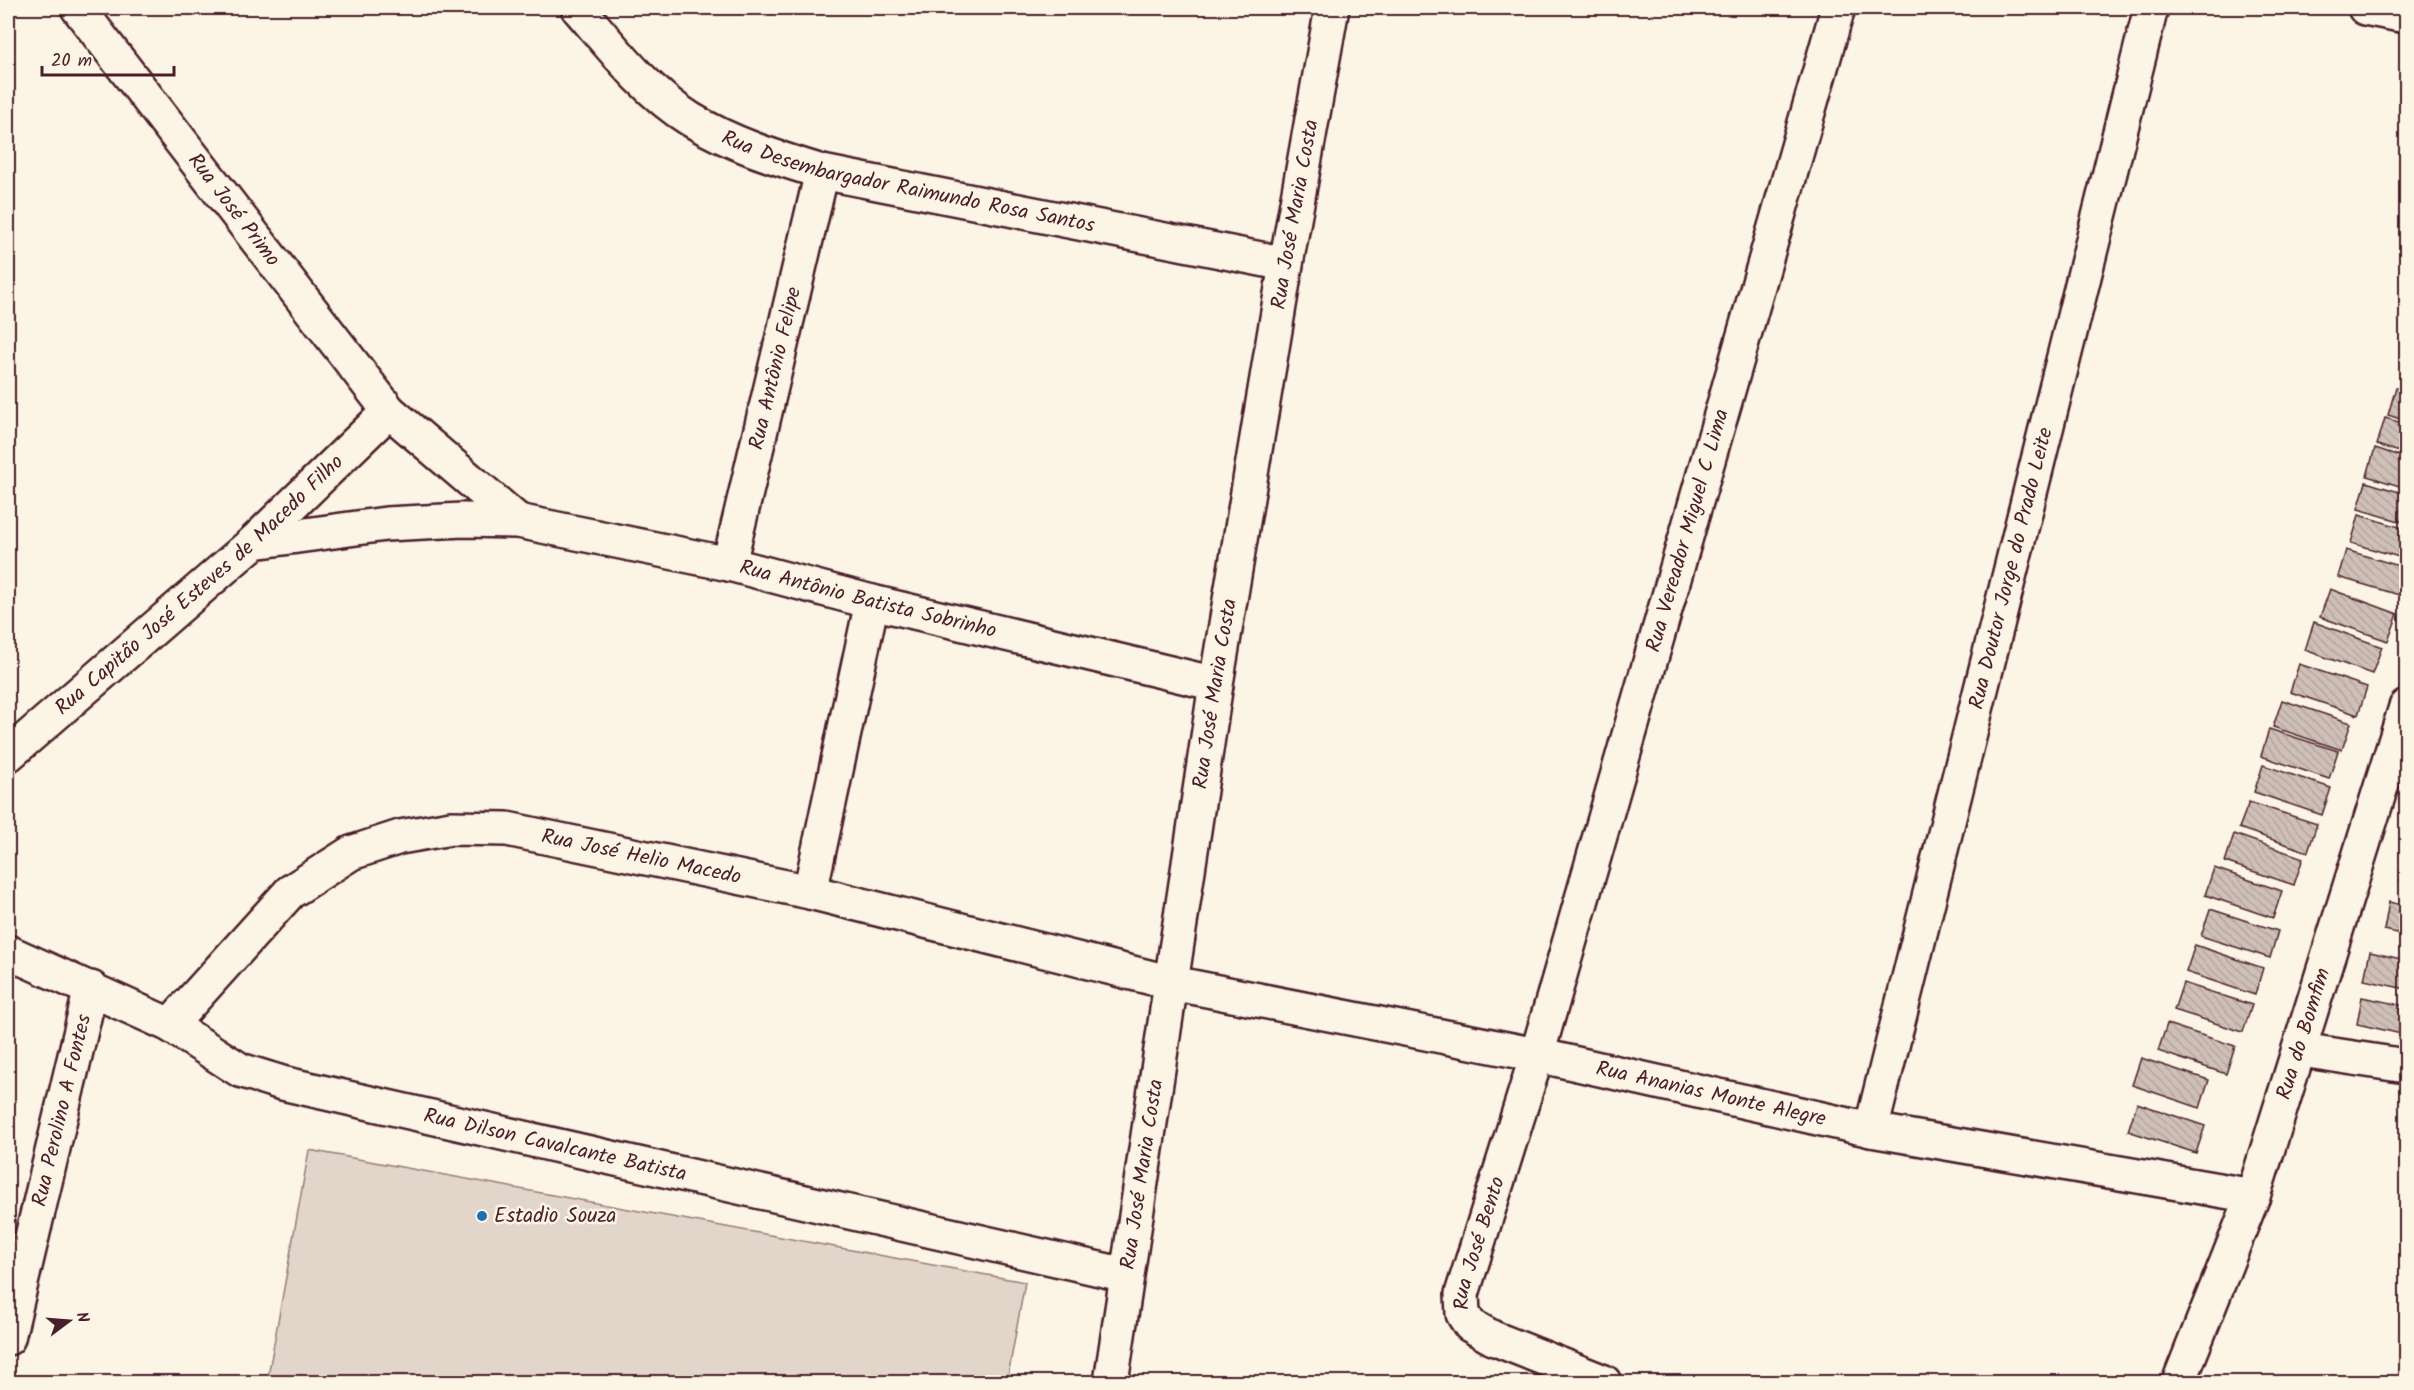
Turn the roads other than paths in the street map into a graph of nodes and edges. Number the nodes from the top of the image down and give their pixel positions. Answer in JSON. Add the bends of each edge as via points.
{"nodes":[{"id":1,"x":78,"y":8,"type":"edge"},
{"id":2,"x":578,"y":8,"type":"edge"},
{"id":3,"x":1332,"y":8,"type":"edge"},
{"id":4,"x":1838,"y":8,"type":"edge"},
{"id":5,"x":2151,"y":8,"type":"edge"},
{"id":6,"x":2365,"y":8,"type":"edge"},
{"id":7,"x":2406,"y":16,"type":"edge"},
{"id":8,"x":822,"y":172,"type":"junction"},
{"id":9,"x":1286,"y":264,"type":"junction"},
{"id":10,"x":389,"y":411,"type":"junction"},
{"id":11,"x":518,"y":521,"type":"junction"},
{"id":12,"x":254,"y":542,"type":"junction"},
{"id":13,"x":729,"y":564,"type":"junction"},
{"id":14,"x":872,"y":602,"type":"junction"},
{"id":15,"x":1216,"y":684,"type":"junction"},
{"id":16,"x":2406,"y":707,"type":"edge"},
{"id":17,"x":8,"y":755,"type":"edge"},
{"id":18,"x":810,"y":892,"type":"junction"},
{"id":19,"x":8,"y":952,"type":"edge"},
{"id":20,"x":1172,"y":983,"type":"junction"},
{"id":21,"x":91,"y":988,"type":"junction"},
{"id":22,"x":170,"y":1025,"type":"junction"},
{"id":23,"x":2301,"y":1050,"type":"junction"},
{"id":24,"x":1537,"y":1055,"type":"junction"},
{"id":25,"x":2406,"y":1066,"type":"edge"},
{"id":26,"x":1871,"y":1130,"type":"junction"},
{"id":27,"x":2253,"y":1196,"type":"junction"},
{"id":28,"x":1126,"y":1275,"type":"junction"},
{"id":29,"x":9,"y":1324,"type":"edge"},
{"id":30,"x":2191,"y":1374,"type":"edge"},
{"id":31,"x":1111,"y":1383,"type":"edge"},
{"id":32,"x":1604,"y":1383,"type":"edge"}],
"edges":[{"from":1,"to":10,"type":"street","name":"Rua José Primo"},
{"from":2,"to":8,"type":"street","name":"Rua Desembargador Raimundo Rosa Santos","via":[[645,82],[688,118],[749,149]]},
{"from":3,"to":9,"type":"street","name":"Rua José Maria Costa"},
{"from":4,"to":24,"type":"street","name":"Rua Vereador Miguel C Lima"},
{"from":5,"to":26,"type":"street","name":"Rua Doutor Jorge do Prado Leite"},
{"from":6,"to":7,"type":"street"},
{"from":8,"to":9,"type":"street","name":"Rua Desembargador Raimundo Rosa Santos"},
{"from":8,"to":13,"type":"street","name":"Rua Antônio Felipe"},
{"from":9,"to":15,"type":"street","name":"Rua José Maria Costa"},
{"from":10,"to":11,"type":"street","name":"Rua José Primo"},
{"from":10,"to":12,"type":"street","name":"Rua Capitão José Esteves de Macedo Filho"},
{"from":11,"to":12,"type":"street","name":"Rua Antônio Batista Sobrinho","via":[[386,524]]},
{"from":11,"to":13,"type":"street","name":"Rua Antônio Batista Sobrinho"},
{"from":12,"to":17,"type":"street","name":"Rua Capitão José Esteves de Macedo Filho"},
{"from":13,"to":14,"type":"street","name":"Rua Antônio Batista Sobrinho"},
{"from":14,"to":15,"type":"street","name":"Rua Antônio Batista Sobrinho"},
{"from":14,"to":18,"type":"street"},
{"from":15,"to":20,"type":"street","name":"Rua José Maria Costa"},
{"from":16,"to":23,"type":"street","name":"Rua do Bomfim"},
{"from":18,"to":20,"type":"street","name":"Rua José Helio Macedo"},
{"from":18,"to":22,"type":"street","name":"Rua José Helio Macedo","via":[[507,829],[451,828],[400,837],[351,853],[290,892]]},
{"from":19,"to":21,"type":"street","name":"Rua Dilson Cavalcante Batista"},
{"from":20,"to":24,"type":"street","name":"Rua Ananias Monte Alegre"},
{"from":20,"to":28,"type":"street","name":"Rua José Maria Costa"},
{"from":21,"to":22,"type":"street","name":"Rua Dilson Cavalcante Batista"},
{"from":21,"to":29,"type":"street","name":"Rua Perolino A Fontes"},
{"from":22,"to":28,"type":"street","name":"Rua Dilson Cavalcante Batista","via":[[240,1070],[282,1083]]},
{"from":23,"to":25,"type":"street"},
{"from":23,"to":27,"type":"street","name":"Rua do Bomfim"},
{"from":24,"to":26,"type":"street","name":"Rua Ananias Monte Alegre"},
{"from":24,"to":32,"type":"street","name":"Rua José Bento","via":[[1462,1294],[1463,1314],[1470,1325],[1493,1338]]},
{"from":26,"to":27,"type":"street","name":"Rua Ananias Monte Alegre"},
{"from":27,"to":30,"type":"street","name":"Rua do Bomfim"},
{"from":28,"to":31,"type":"street","name":"Rua José Maria Costa"}]}
